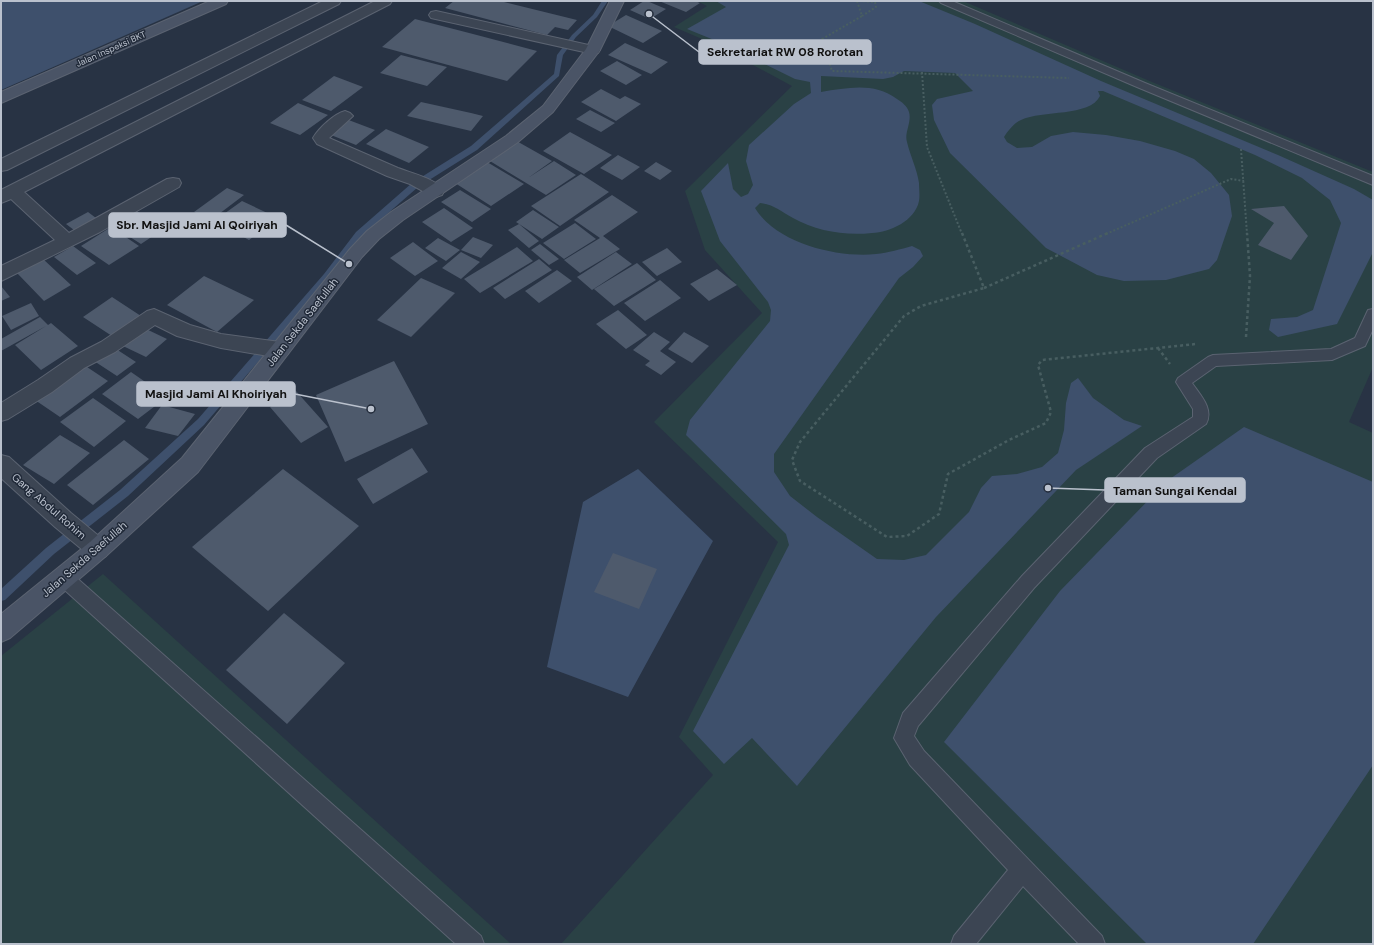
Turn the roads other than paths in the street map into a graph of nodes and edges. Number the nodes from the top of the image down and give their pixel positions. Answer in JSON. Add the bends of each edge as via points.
{"nodes":[{"id":1,"x":221,"y":1,"type":"edge"},
{"id":2,"x":334,"y":1,"type":"edge"},
{"id":3,"x":384,"y":1,"type":"edge"},
{"id":4,"x":617,"y":1,"type":"edge"},
{"id":5,"x":944,"y":1,"type":"edge"},
{"id":6,"x":436,"y":15,"type":"dead end"},
{"id":7,"x":593,"y":50,"type":"junction"},
{"id":8,"x":142,"y":96,"type":"junction"},
{"id":9,"x":1,"y":98,"type":"edge"},
{"id":10,"x":164,"y":113,"type":"junction"},
{"id":11,"x":345,"y":116,"type":"dead end"},
{"id":12,"x":1,"y":166,"type":"edge"},
{"id":13,"x":1373,"y":181,"type":"edge"},
{"id":14,"x":173,"y":183,"type":"dead end"},
{"id":15,"x":427,"y":186,"type":"junction"},
{"id":16,"x":7,"y":194,"type":"edge"},
{"id":17,"x":67,"y":241,"type":"junction"},
{"id":18,"x":1,"y":274,"type":"edge"},
{"id":19,"x":1373,"y":314,"type":"edge"},
{"id":20,"x":270,"y":348,"type":"junction"},
{"id":21,"x":1,"y":413,"type":"edge"},
{"id":22,"x":1,"y":464,"type":"edge"},
{"id":23,"x":91,"y":543,"type":"junction"},
{"id":24,"x":64,"y":578,"type":"junction"},
{"id":25,"x":1,"y":630,"type":"edge"},
{"id":26,"x":1022,"y":870,"type":"junction"},
{"id":27,"x":473,"y":944,"type":"edge"},
{"id":28,"x":962,"y":944,"type":"edge"},
{"id":29,"x":1094,"y":944,"type":"edge"}],
"edges":[{"from":1,"to":9,"type":"street","name":"Jalan Inspeksi BKT"},
{"from":2,"to":8,"type":"street"},
{"from":3,"to":10,"type":"street"},
{"from":4,"to":7,"type":"street","name":"Jalan Sekda Saefullah"},
{"from":5,"to":13,"type":"lane"},
{"from":6,"to":7,"type":"street"},
{"from":7,"to":15,"type":"street","name":"Jalan Sekda Saefullah","via":[[548,109],[512,139]]},
{"from":8,"to":10,"type":"street"},
{"from":8,"to":12,"type":"street"},
{"from":10,"to":16,"type":"street"},
{"from":11,"to":15,"type":"street","via":[[322,136],[323,141]]},
{"from":14,"to":17,"type":"street"},
{"from":15,"to":20,"type":"street","name":"Jalan Sekda Saefullah","via":[[397,216],[373,235]]},
{"from":16,"to":17,"type":"street"},
{"from":17,"to":18,"type":"street"},
{"from":19,"to":26,"type":"lane","via":[[1360,342],[1332,354],[1213,361],[1183,382],[1202,408],[1201,420],[1151,453],[1028,582],[910,720],[904,738],[917,758]]},
{"from":20,"to":21,"type":"street","via":[[220,341],[184,331],[154,316]]},
{"from":20,"to":23,"type":"street","name":"Jalan Sekda Saefullah","via":[[190,464]]},
{"from":22,"to":23,"type":"street","name":"Gang Abdul Rohim"},
{"from":23,"to":24,"type":"street","name":"Jalan Sekda Saefullah"},
{"from":24,"to":25,"type":"street","name":"Jalan Sekda Saefullah"},
{"from":24,"to":27,"type":"lane"},
{"from":26,"to":28,"type":"lane"},
{"from":26,"to":29,"type":"lane"}]}
